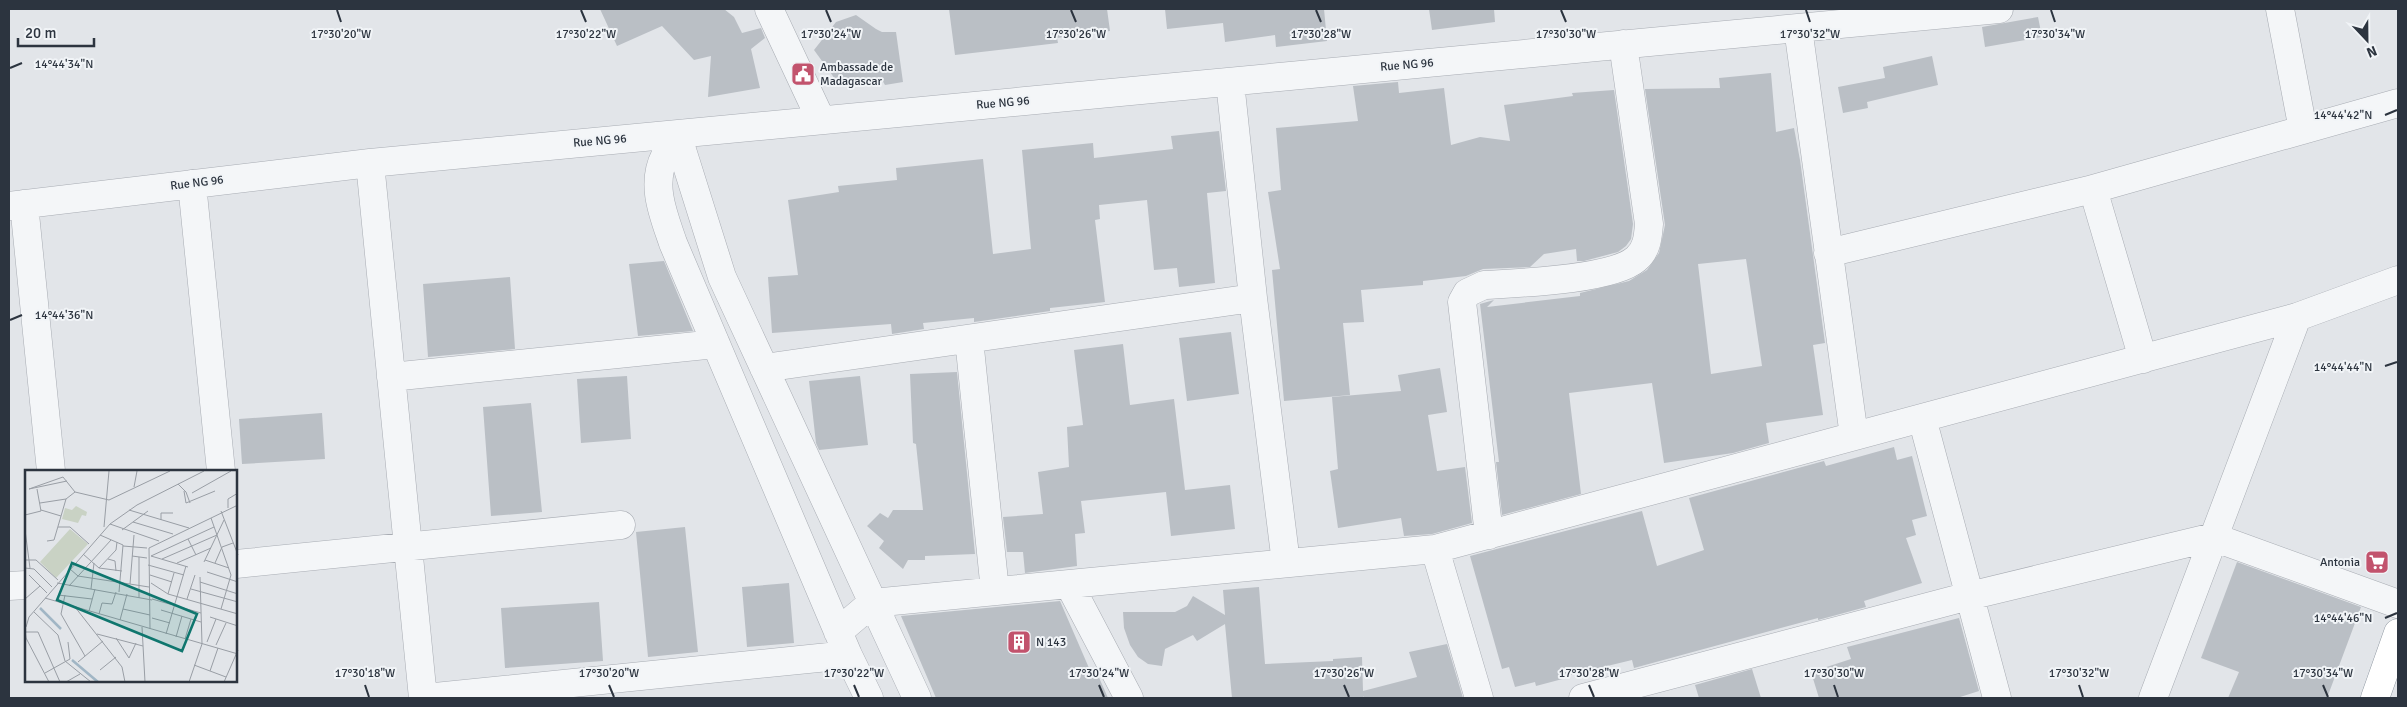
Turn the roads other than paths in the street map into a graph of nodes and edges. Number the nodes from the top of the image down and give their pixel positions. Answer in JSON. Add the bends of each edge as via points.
{"nodes":[{"id":1,"x":769,"y":9,"type":"edge"},
{"id":2,"x":1999,"y":9,"type":"edge"},
{"id":3,"x":2280,"y":9,"type":"edge"},
{"id":4,"x":1798,"y":28,"type":"junction"},
{"id":5,"x":1623,"y":44,"type":"junction"},
{"id":6,"x":1230,"y":82,"type":"junction"},
{"id":7,"x":2398,"y":103,"type":"edge"},
{"id":8,"x":821,"y":120,"type":"junction"},
{"id":9,"x":2303,"y":130,"type":"junction"},
{"id":10,"x":678,"y":139,"type":"junction"},
{"id":11,"x":370,"y":163,"type":"junction"},
{"id":12,"x":192,"y":184,"type":"junction"},
{"id":13,"x":2093,"y":189,"type":"junction"},
{"id":14,"x":16,"y":205,"type":"edge"},
{"id":15,"x":1828,"y":253,"type":"junction"},
{"id":16,"x":2398,"y":280,"type":"edge"},
{"id":17,"x":1253,"y":298,"type":"junction"},
{"id":18,"x":2297,"y":317,"type":"junction"},
{"id":19,"x":969,"y":338,"type":"junction"},
{"id":20,"x":716,"y":344,"type":"junction"},
{"id":21,"x":2142,"y":359,"type":"junction"},
{"id":22,"x":764,"y":368,"type":"junction"},
{"id":23,"x":392,"y":377,"type":"junction"},
{"id":24,"x":1922,"y":418,"type":"junction"},
{"id":25,"x":1854,"y":436,"type":"junction"},
{"id":26,"x":51,"y":470,"type":"edge"},
{"id":27,"x":221,"y":470,"type":"edge"},
{"id":28,"x":621,"y":525,"type":"dead end"},
{"id":29,"x":1489,"y":535,"type":"junction"},
{"id":30,"x":2213,"y":537,"type":"junction"},
{"id":31,"x":408,"y":547,"type":"junction"},
{"id":32,"x":1435,"y":549,"type":"junction"},
{"id":33,"x":238,"y":564,"type":"edge"},
{"id":34,"x":1286,"y":564,"type":"junction"},
{"id":35,"x":1069,"y":584,"type":"junction"},
{"id":36,"x":25,"y":585,"type":"edge"},
{"id":37,"x":9,"y":586,"type":"edge"},
{"id":38,"x":995,"y":591,"type":"junction"},
{"id":39,"x":1969,"y":596,"type":"junction"},
{"id":40,"x":872,"y":602,"type":"junction"},
{"id":41,"x":2398,"y":604,"type":"edge"},
{"id":42,"x":2398,"y":633,"type":"edge"},
{"id":43,"x":843,"y":644,"type":"junction"},
{"id":44,"x":424,"y":698,"type":"edge"},
{"id":45,"x":869,"y":698,"type":"edge"},
{"id":46,"x":917,"y":698,"type":"edge"},
{"id":47,"x":1129,"y":698,"type":"edge"},
{"id":48,"x":1479,"y":698,"type":"edge"},
{"id":49,"x":1583,"y":698,"type":"edge"},
{"id":50,"x":1997,"y":698,"type":"edge"},
{"id":51,"x":2153,"y":698,"type":"edge"},
{"id":52,"x":2375,"y":698,"type":"edge"}],
"edges":[{"from":1,"to":8,"type":"street"},
{"from":2,"to":4,"type":"street","name":"Rue NG 96"},
{"from":3,"to":9,"type":"street"},
{"from":4,"to":5,"type":"street","name":"Rue NG 96"},
{"from":4,"to":15,"type":"street"},
{"from":5,"to":6,"type":"street","name":"Rue NG 96"},
{"from":5,"to":29,"type":"street","via":[[1649,224],[1644,248],[1636,260],[1597,274],[1484,285],[1467,293],[1462,302]]},
{"from":6,"to":8,"type":"street","name":"Rue NG 96"},
{"from":6,"to":17,"type":"street"},
{"from":7,"to":9,"type":"street"},
{"from":8,"to":10,"type":"street","name":"Rue NG 96"},
{"from":9,"to":13,"type":"street"},
{"from":10,"to":11,"type":"street","name":"Rue NG 96"},
{"from":10,"to":20,"type":"street","via":[[665,155],[658,180],[660,203]]},
{"from":10,"to":22,"type":"street","via":[[722,277]]},
{"from":11,"to":12,"type":"street","name":"Rue NG 96"},
{"from":11,"to":23,"type":"street"},
{"from":12,"to":14,"type":"street","name":"Rue NG 96"},
{"from":12,"to":27,"type":"street"},
{"from":13,"to":15,"type":"street"},
{"from":13,"to":21,"type":"street"},
{"from":14,"to":26,"type":"street"},
{"from":15,"to":25,"type":"street"},
{"from":16,"to":18,"type":"street"},
{"from":17,"to":19,"type":"street"},
{"from":17,"to":34,"type":"street"},
{"from":18,"to":21,"type":"street"},
{"from":18,"to":30,"type":"street"},
{"from":19,"to":22,"type":"street"},
{"from":19,"to":38,"type":"street"},
{"from":20,"to":23,"type":"street"},
{"from":20,"to":43,"type":"street"},
{"from":21,"to":24,"type":"street"},
{"from":22,"to":40,"type":"street"},
{"from":23,"to":31,"type":"street"},
{"from":24,"to":25,"type":"street"},
{"from":24,"to":39,"type":"street"},
{"from":25,"to":29,"type":"street"},
{"from":28,"to":31,"type":"street"},
{"from":29,"to":32,"type":"street"},
{"from":30,"to":39,"type":"street"},
{"from":30,"to":41,"type":"street"},
{"from":30,"to":51,"type":"street"},
{"from":31,"to":33,"type":"street"},
{"from":31,"to":44,"type":"street"},
{"from":32,"to":34,"type":"street"},
{"from":32,"to":48,"type":"street"},
{"from":34,"to":35,"type":"street"},
{"from":35,"to":38,"type":"street"},
{"from":35,"to":47,"type":"street"},
{"from":36,"to":37,"type":"street"},
{"from":38,"to":40,"type":"street"},
{"from":39,"to":49,"type":"street"},
{"from":39,"to":50,"type":"street"},
{"from":40,"to":43,"type":"street"},
{"from":40,"to":46,"type":"street"},
{"from":42,"to":52,"type":"highway"},
{"from":43,"to":44,"type":"street"},
{"from":43,"to":45,"type":"street"}]}
